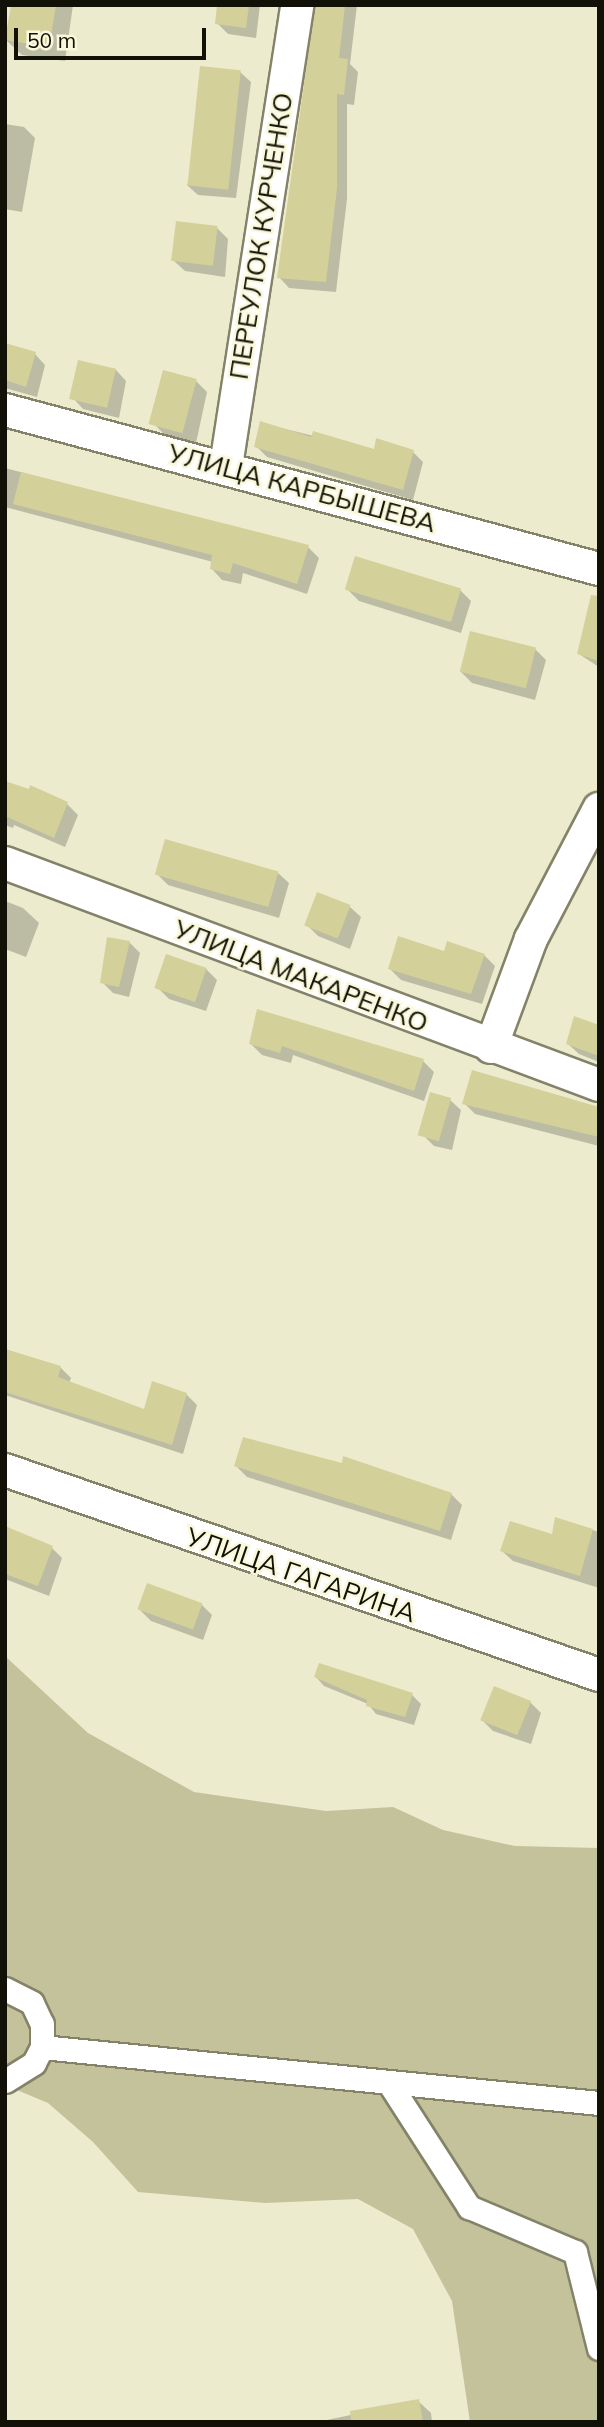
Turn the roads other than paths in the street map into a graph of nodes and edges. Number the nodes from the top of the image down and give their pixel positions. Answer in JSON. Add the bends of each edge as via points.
{"nodes":[{"id":1,"x":297,"y":5,"type":"edge"},
{"id":2,"x":5,"y":410,"type":"edge"},
{"id":3,"x":226,"y":466,"type":"junction"},
{"id":4,"x":599,"y":569,"type":"edge"},
{"id":5,"x":599,"y":809,"type":"edge"},
{"id":6,"x":5,"y":863,"type":"edge"},
{"id":7,"x":491,"y":1048,"type":"junction"},
{"id":8,"x":599,"y":1085,"type":"edge"},
{"id":9,"x":5,"y":1470,"type":"edge"},
{"id":10,"x":599,"y":1675,"type":"edge"},
{"id":11,"x":5,"y":1989,"type":"edge"},
{"id":12,"x":42,"y":2047,"type":"junction"},
{"id":13,"x":5,"y":2081,"type":"edge"},
{"id":14,"x":389,"y":2082,"type":"junction"},
{"id":15,"x":599,"y":2103,"type":"edge"},
{"id":16,"x":599,"y":2348,"type":"edge"}],
"edges":[{"from":1,"to":3,"type":"street","name":"ПЕРЕУЛОК КУРЧЕНКО"},
{"from":2,"to":3,"type":"street","name":"УЛИЦА КАРБЫШЕВА"},
{"from":3,"to":4,"type":"street","name":"УЛИЦА КАРБЫШЕВА"},
{"from":5,"to":7,"type":"street","via":[[531,939]]},
{"from":6,"to":7,"type":"street","name":"УЛИЦА МАКАРЕНКО"},
{"from":7,"to":8,"type":"street","name":"УЛИЦА МАКАРЕНКО"},
{"from":9,"to":10,"type":"street","name":"УЛИЦА ГАГАРИНА"},
{"from":11,"to":12,"type":"street","via":[[32,2003],[42,2024]]},
{"from":12,"to":13,"type":"street","via":[[28,2069]]},
{"from":12,"to":14,"type":"street"},
{"from":14,"to":15,"type":"street"},
{"from":14,"to":16,"type":"street","via":[[469,2207],[575,2252]]}]}
